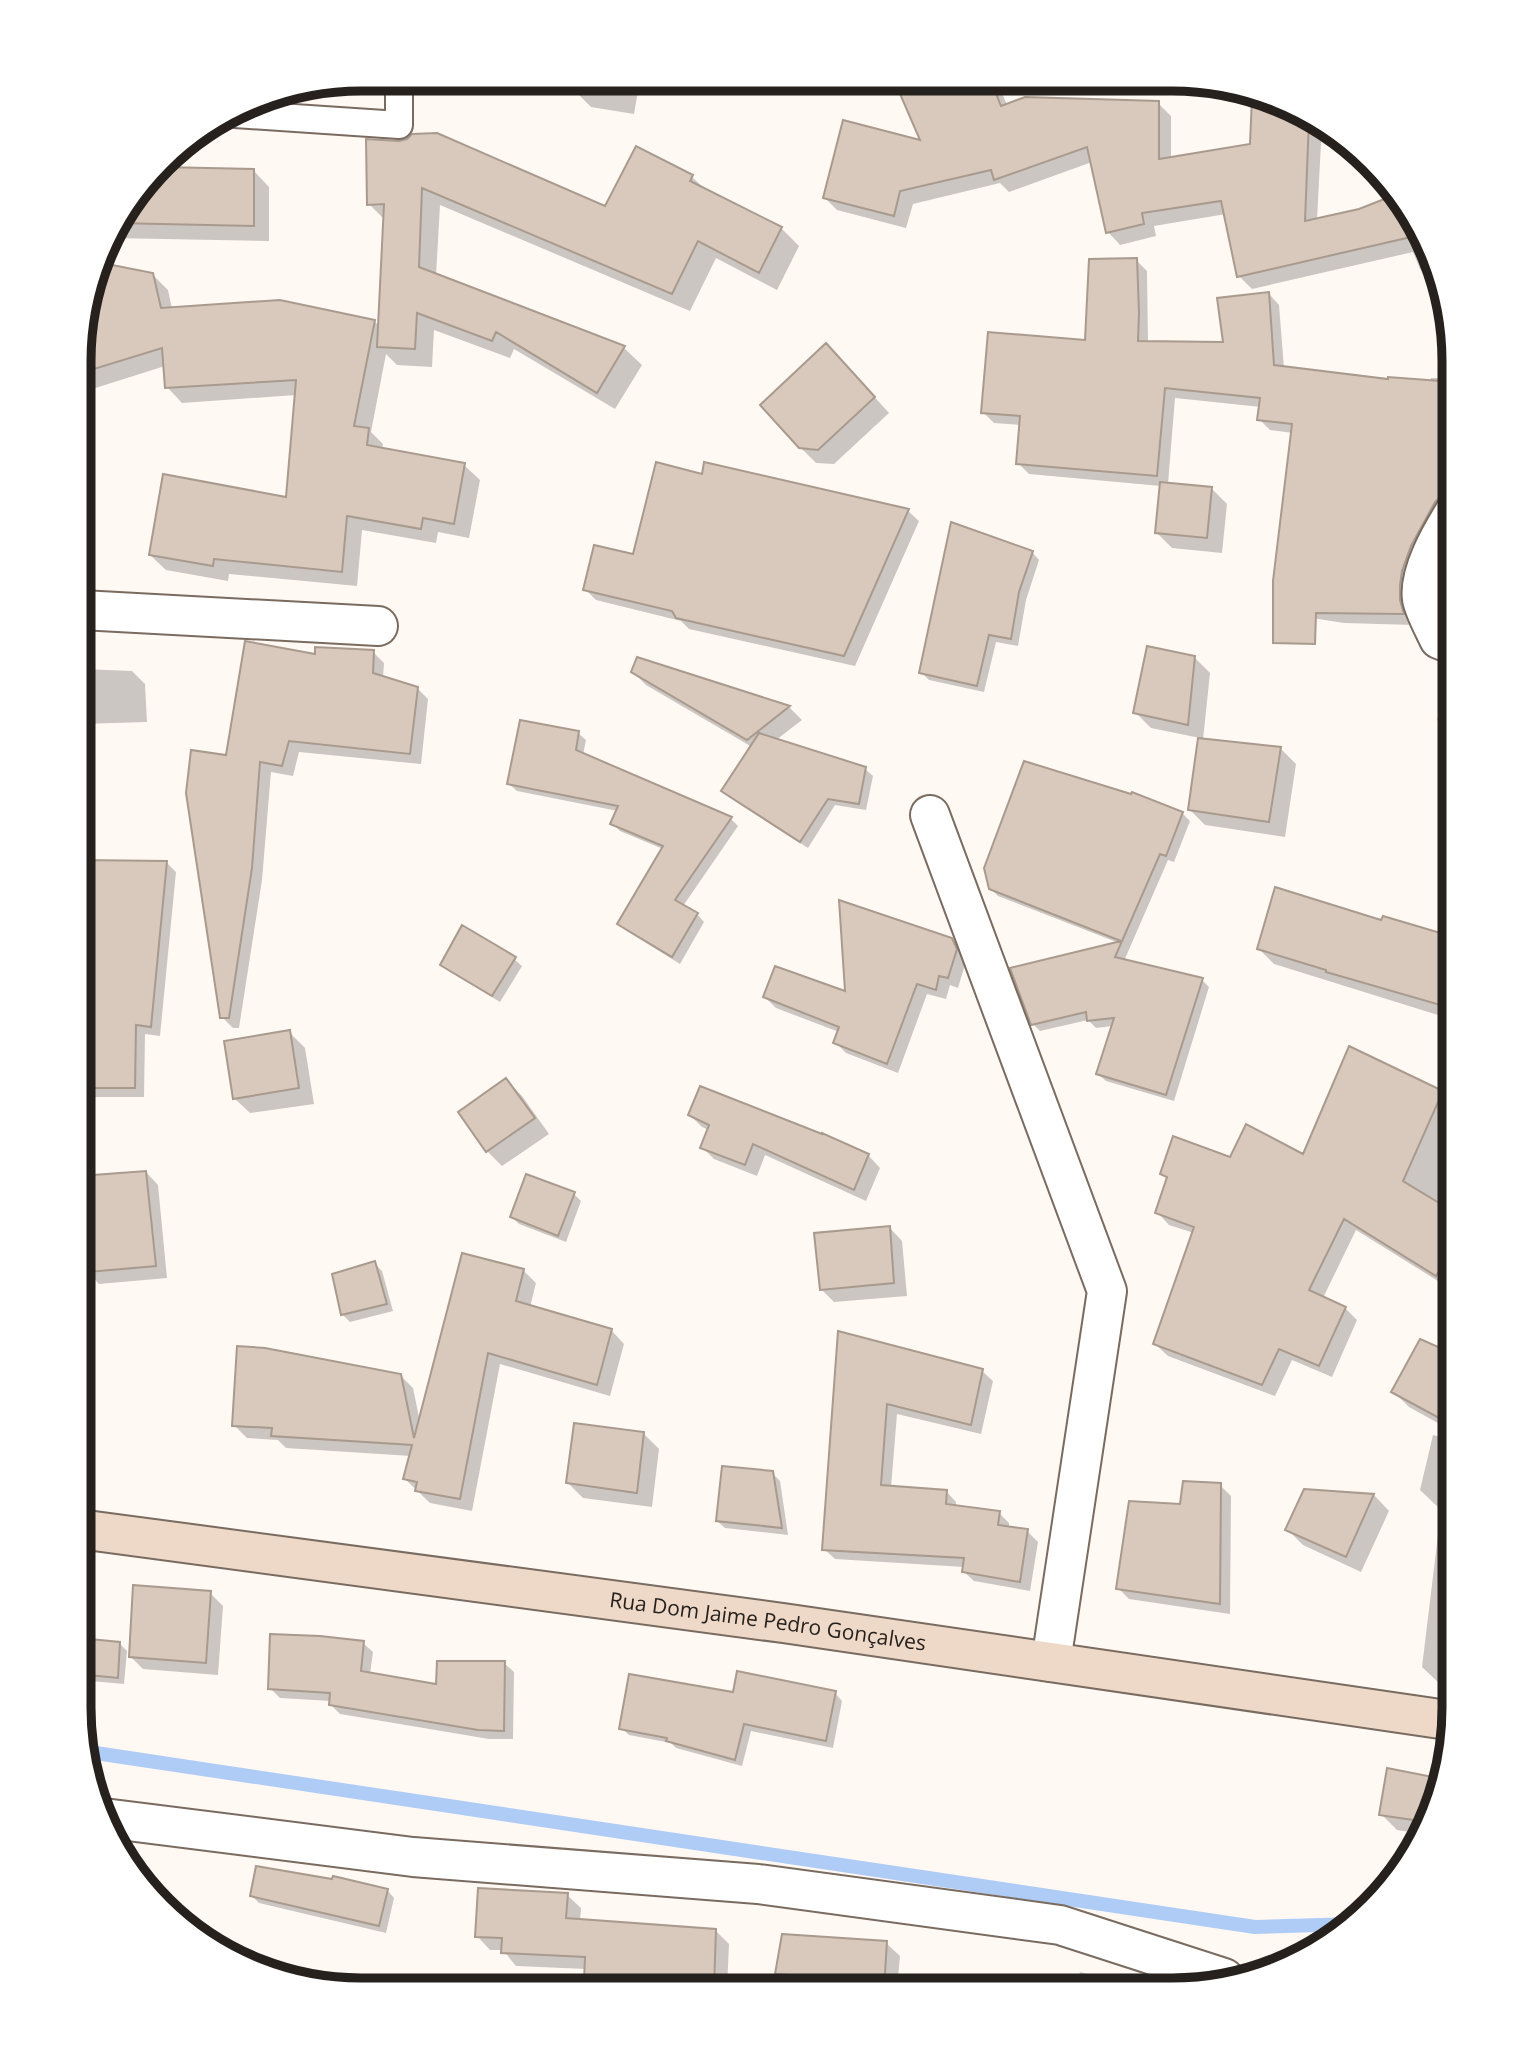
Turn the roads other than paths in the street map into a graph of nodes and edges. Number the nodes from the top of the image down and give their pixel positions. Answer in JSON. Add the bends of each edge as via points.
{"nodes":[{"id":1,"x":399,"y":91,"type":"edge"},
{"id":2,"x":251,"y":115,"type":"edge"},
{"id":3,"x":1442,"y":532,"type":"edge"},
{"id":4,"x":91,"y":611,"type":"edge"},
{"id":5,"x":378,"y":626,"type":"dead end"},
{"id":6,"x":1442,"y":640,"type":"edge"},
{"id":7,"x":930,"y":815,"type":"dead end"},
{"id":8,"x":91,"y":1531,"type":"edge"},
{"id":9,"x":1051,"y":1662,"type":"junction"},
{"id":10,"x":1441,"y":1719,"type":"edge"},
{"id":11,"x":116,"y":1819,"type":"edge"},
{"id":12,"x":1214,"y":1975,"type":"edge"}],
"edges":[{"from":1,"to":2,"type":"lane","via":[[398,125]]},
{"from":3,"to":6,"type":"street","via":[[1425,572],[1422,599]]},
{"from":4,"to":5,"type":"street"},
{"from":7,"to":9,"type":"street","via":[[1107,1292]]},
{"from":8,"to":9,"type":"main road","name":"Rua Dom Jaime Pedro Gonçalves"},
{"from":9,"to":10,"type":"main road","name":"Rua Dom Jaime Pedro Gonçalves"},
{"from":11,"to":12,"type":"street","via":[[413,1857],[758,1884],[1060,1925]]}]}
